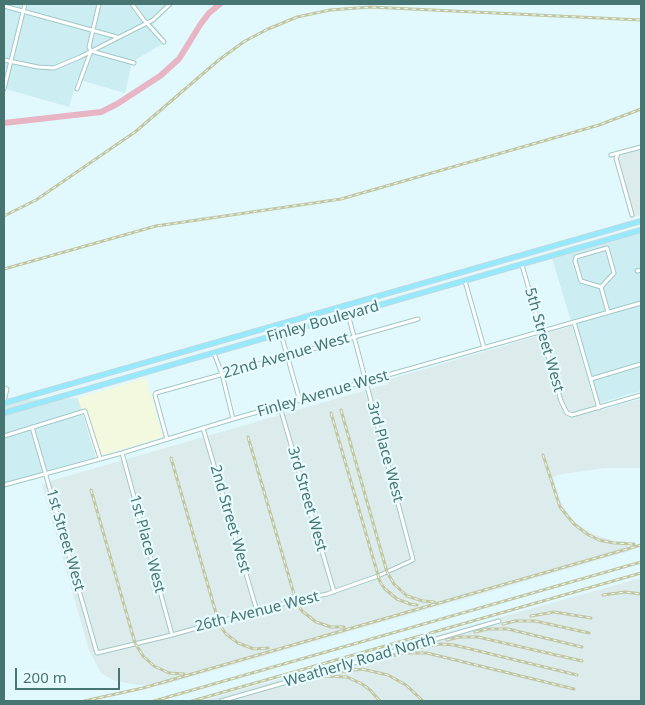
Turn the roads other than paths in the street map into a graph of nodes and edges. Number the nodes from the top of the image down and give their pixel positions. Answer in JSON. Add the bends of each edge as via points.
{"nodes":[{"id":1,"x":26,"y":4,"type":"edge"},
{"id":2,"x":99,"y":4,"type":"edge"},
{"id":3,"x":132,"y":4,"type":"edge"},
{"id":4,"x":170,"y":4,"type":"edge"},
{"id":5,"x":4,"y":6,"type":"edge"},
{"id":6,"x":24,"y":12,"type":"junction"},
{"id":7,"x":147,"y":23,"type":"junction"},
{"id":8,"x":93,"y":31,"type":"junction"},
{"id":9,"x":117,"y":37,"type":"junction"},
{"id":10,"x":164,"y":42,"type":"dead end"},
{"id":11,"x":91,"y":51,"type":"junction"},
{"id":12,"x":4,"y":60,"type":"edge"},
{"id":13,"x":11,"y":62,"type":"junction"},
{"id":14,"x":134,"y":63,"type":"dead end"},
{"id":15,"x":4,"y":89,"type":"edge"},
{"id":16,"x":77,"y":89,"type":"dead end"},
{"id":17,"x":641,"y":147,"type":"edge"},
{"id":18,"x":618,"y":154,"type":"junction"},
{"id":19,"x":611,"y":155,"type":"dead end"},
{"id":20,"x":632,"y":215,"type":"dead end"},
{"id":21,"x":641,"y":221,"type":"edge"},
{"id":22,"x":641,"y":230,"type":"edge"},
{"id":23,"x":520,"y":256,"type":"junction"},
{"id":24,"x":522,"y":265,"type":"junction"},
{"id":25,"x":462,"y":272,"type":"junction"},
{"id":26,"x":465,"y":281,"type":"junction"},
{"id":27,"x":414,"y":286,"type":"junction"},
{"id":28,"x":601,"y":287,"type":"junction"},
{"id":29,"x":418,"y":294,"type":"junction"},
{"id":30,"x":641,"y":303,"type":"edge"},
{"id":31,"x":346,"y":306,"type":"junction"},
{"id":32,"x":608,"y":312,"type":"junction"},
{"id":33,"x":348,"y":314,"type":"junction"},
{"id":34,"x":418,"y":319,"type":"dead end"},
{"id":35,"x":574,"y":322,"type":"junction"},
{"id":36,"x":279,"y":325,"type":"junction"},
{"id":37,"x":541,"y":332,"type":"junction"},
{"id":38,"x":281,"y":334,"type":"junction"},
{"id":39,"x":354,"y":336,"type":"junction"},
{"id":40,"x":212,"y":344,"type":"junction"},
{"id":41,"x":484,"y":348,"type":"junction"},
{"id":42,"x":214,"y":353,"type":"junction"},
{"id":43,"x":287,"y":356,"type":"junction"},
{"id":44,"x":641,"y":364,"type":"edge"},
{"id":45,"x":222,"y":374,"type":"junction"},
{"id":46,"x":591,"y":379,"type":"junction"},
{"id":47,"x":78,"y":382,"type":"junction"},
{"id":48,"x":367,"y":382,"type":"junction"},
{"id":49,"x":4,"y":388,"type":"edge"},
{"id":50,"x":80,"y":390,"type":"junction"},
{"id":51,"x":641,"y":395,"type":"edge"},
{"id":52,"x":300,"y":401,"type":"junction"},
{"id":53,"x":4,"y":402,"type":"edge"},
{"id":54,"x":280,"y":407,"type":"junction"},
{"id":55,"x":599,"y":408,"type":"junction"},
{"id":56,"x":4,"y":413,"type":"edge"},
{"id":57,"x":233,"y":419,"type":"junction"},
{"id":58,"x":32,"y":427,"type":"junction"},
{"id":59,"x":203,"y":428,"type":"junction"},
{"id":60,"x":4,"y":436,"type":"edge"},
{"id":61,"x":167,"y":439,"type":"junction"},
{"id":62,"x":122,"y":453,"type":"junction"},
{"id":63,"x":100,"y":458,"type":"junction"},
{"id":64,"x":46,"y":473,"type":"junction"},
{"id":65,"x":4,"y":485,"type":"edge"},
{"id":66,"x":413,"y":560,"type":"joint"},
{"id":67,"x":334,"y":592,"type":"junction"},
{"id":68,"x":257,"y":611,"type":"junction"},
{"id":69,"x":499,"y":621,"type":"dead end"},
{"id":70,"x":172,"y":635,"type":"junction"},
{"id":71,"x":97,"y":653,"type":"joint"},
{"id":72,"x":221,"y":701,"type":"edge"}],
"edges":[{"from":1,"to":6,"type":"street"},
{"from":2,"to":8,"type":"street"},
{"from":3,"to":7,"type":"street"},
{"from":4,"to":7,"type":"street"},
{"from":5,"to":6,"type":"street"},
{"from":6,"to":8,"type":"street"},
{"from":6,"to":13,"type":"street"},
{"from":7,"to":9,"type":"street"},
{"from":7,"to":10,"type":"street"},
{"from":8,"to":9,"type":"street"},
{"from":8,"to":11,"type":"street"},
{"from":9,"to":11,"type":"street"},
{"from":11,"to":13,"type":"street","via":[[54,68]]},
{"from":11,"to":14,"type":"street"},
{"from":11,"to":16,"type":"street"},
{"from":12,"to":13,"type":"street"},
{"from":13,"to":15,"type":"street"},
{"from":17,"to":18,"type":"street"},
{"from":18,"to":19,"type":"street"},
{"from":18,"to":20,"type":"street","via":[[616,158]]},
{"from":21,"to":23,"type":"main road","name":"Finley Boulevard"},
{"from":22,"to":24,"type":"main road","name":"Finley Boulevard"},
{"from":23,"to":24,"type":"main road"},
{"from":23,"to":25,"type":"main road","name":"Finley Boulevard"},
{"from":24,"to":26,"type":"main road","name":"Finley Boulevard"},
{"from":24,"to":37,"type":"street","name":"5th Street West"},
{"from":25,"to":26,"type":"main road"},
{"from":25,"to":27,"type":"main road","name":"Finley Boulevard"},
{"from":26,"to":29,"type":"main road","name":"Finley Boulevard"},
{"from":26,"to":41,"type":"street"},
{"from":27,"to":29,"type":"main road"},
{"from":27,"to":31,"type":"main road","name":"Finley Boulevard"},
{"from":28,"to":28,"type":"street","via":[[581,281],[575,261],[576,257],[606,248],[614,272]]},
{"from":28,"to":32,"type":"street"},
{"from":29,"to":33,"type":"main road","name":"Finley Boulevard"},
{"from":30,"to":32,"type":"street","name":"Finley Avenue West"},
{"from":31,"to":33,"type":"main road"},
{"from":31,"to":36,"type":"main road","name":"Finley Boulevard"},
{"from":32,"to":35,"type":"street","name":"Finley Avenue West"},
{"from":33,"to":38,"type":"main road","name":"Finley Boulevard"},
{"from":33,"to":39,"type":"street","name":"3rd Place West"},
{"from":34,"to":39,"type":"street","name":"22nd Avenue West"},
{"from":35,"to":37,"type":"street","name":"Finley Avenue West"},
{"from":35,"to":46,"type":"street"},
{"from":36,"to":38,"type":"main road"},
{"from":36,"to":40,"type":"main road","name":"Finley Boulevard"},
{"from":37,"to":41,"type":"street","name":"Finley Avenue West"},
{"from":37,"to":55,"type":"street","name":"5th Street West","via":[[567,413],[572,415]]},
{"from":38,"to":42,"type":"main road","name":"Finley Boulevard"},
{"from":38,"to":43,"type":"street"},
{"from":39,"to":43,"type":"street","name":"22nd Avenue West"},
{"from":39,"to":48,"type":"street","name":"3rd Place West"},
{"from":40,"to":42,"type":"main road"},
{"from":40,"to":47,"type":"main road","name":"Finley Boulevard"},
{"from":41,"to":48,"type":"street","name":"Finley Avenue West"},
{"from":42,"to":45,"type":"street"},
{"from":42,"to":50,"type":"main road","name":"Finley Boulevard"},
{"from":43,"to":45,"type":"street","name":"22nd Avenue West"},
{"from":43,"to":52,"type":"street"},
{"from":44,"to":46,"type":"street"},
{"from":45,"to":57,"type":"street"},
{"from":45,"to":61,"type":"street","name":"22nd Avenue West","via":[[155,395]]},
{"from":46,"to":55,"type":"street"},
{"from":47,"to":50,"type":"main road"},
{"from":47,"to":53,"type":"main road","name":"Finley Boulevard"},
{"from":48,"to":52,"type":"street","name":"Finley Avenue West"},
{"from":48,"to":66,"type":"street","name":"3rd Place West"},
{"from":49,"to":53,"type":"street","via":[[7,388]]},
{"from":50,"to":56,"type":"main road","name":"Finley Boulevard"},
{"from":51,"to":55,"type":"street"},
{"from":52,"to":54,"type":"street","name":"Finley Avenue West"},
{"from":54,"to":57,"type":"street","name":"Finley Avenue West"},
{"from":54,"to":67,"type":"street","name":"3rd Street West"},
{"from":57,"to":59,"type":"street","name":"Finley Avenue West"},
{"from":58,"to":60,"type":"street"},
{"from":58,"to":63,"type":"street","via":[[85,410]]},
{"from":58,"to":64,"type":"street","name":"1st Street West"},
{"from":59,"to":61,"type":"street","name":"Finley Avenue West"},
{"from":59,"to":68,"type":"street","name":"2nd Street West"},
{"from":61,"to":62,"type":"street","name":"Finley Avenue West"},
{"from":62,"to":63,"type":"street","name":"Finley Avenue West"},
{"from":62,"to":70,"type":"street","name":"1st Place West"},
{"from":63,"to":64,"type":"street","name":"Finley Avenue West"},
{"from":64,"to":65,"type":"street","name":"Finley Avenue West"},
{"from":64,"to":71,"type":"street","name":"1st Street West"},
{"from":66,"to":67,"type":"street","name":"26th Avenue West"},
{"from":67,"to":68,"type":"street","name":"26th Avenue West"},
{"from":68,"to":70,"type":"street","name":"26th Avenue West"},
{"from":69,"to":72,"type":"street","name":"Weatherly Road North"},
{"from":70,"to":71,"type":"street","name":"26th Avenue West"}]}
